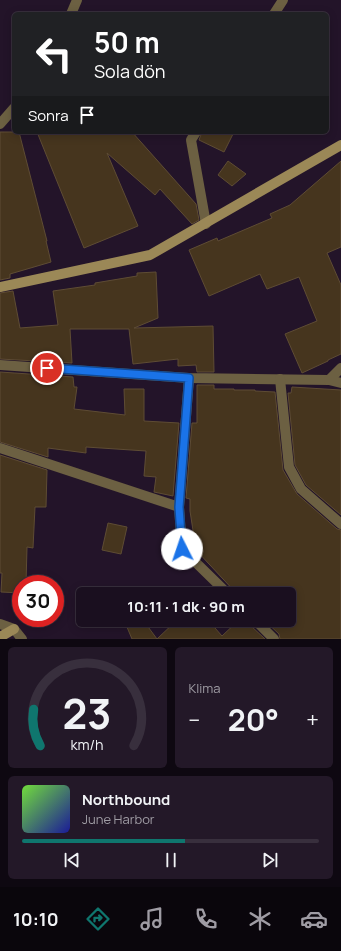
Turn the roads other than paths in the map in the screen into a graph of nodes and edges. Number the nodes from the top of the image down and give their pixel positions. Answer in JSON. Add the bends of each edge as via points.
{"nodes":[{"id":1,"x":77,"y":0,"type":"edge"},
{"id":2,"x":283,"y":0,"type":"edge"},
{"id":3,"x":72,"y":12,"type":"edge"},
{"id":4,"x":275,"y":12,"type":"edge"},
{"id":5,"x":12,"y":110,"type":"edge"},
{"id":6,"x":0,"y":124,"type":"edge"},
{"id":7,"x":195,"y":134,"type":"edge"},
{"id":8,"x":341,"y":145,"type":"edge"},
{"id":9,"x":206,"y":224,"type":"junction"},
{"id":10,"x":0,"y":287,"type":"edge"},
{"id":11,"x":0,"y":365,"type":"edge"},
{"id":12,"x":341,"y":368,"type":"edge"},
{"id":13,"x":189,"y":378,"type":"junction"},
{"id":14,"x":280,"y":379,"type":"junction"},
{"id":15,"x":329,"y":380,"type":"junction"},
{"id":16,"x":341,"y":383,"type":"edge"},
{"id":17,"x":0,"y":448,"type":"edge"},
{"id":18,"x":179,"y":507,"type":"junction"},
{"id":19,"x":341,"y":524,"type":"edge"},
{"id":20,"x":221,"y":587,"type":"edge"},
{"id":21,"x":0,"y":624,"type":"edge"},
{"id":22,"x":262,"y":627,"type":"edge"},
{"id":23,"x":14,"y":629,"type":"junction"},
{"id":24,"x":0,"y":637,"type":"edge"},
{"id":25,"x":22,"y":639,"type":"edge"},
{"id":26,"x":274,"y":639,"type":"edge"}],
"edges":[{"from":1,"to":3,"type":"street"},
{"from":2,"to":4,"type":"street"},
{"from":5,"to":6,"type":"street"},
{"from":7,"to":9,"type":"street","via":[[191,140]]},
{"from":8,"to":9,"type":"street"},
{"from":9,"to":10,"type":"street","via":[[150,255]]},
{"from":11,"to":13,"type":"street"},
{"from":12,"to":15,"type":"street"},
{"from":13,"to":14,"type":"street"},
{"from":13,"to":18,"type":"street"},
{"from":14,"to":15,"type":"street"},
{"from":14,"to":19,"type":"street","via":[[288,467],[301,489]]},
{"from":15,"to":16,"type":"street"},
{"from":17,"to":18,"type":"street"},
{"from":18,"to":20,"type":"street","via":[[182,549]]},
{"from":21,"to":23,"type":"street"},
{"from":22,"to":26,"type":"street"},
{"from":23,"to":24,"type":"street"},
{"from":23,"to":25,"type":"street"}]}
